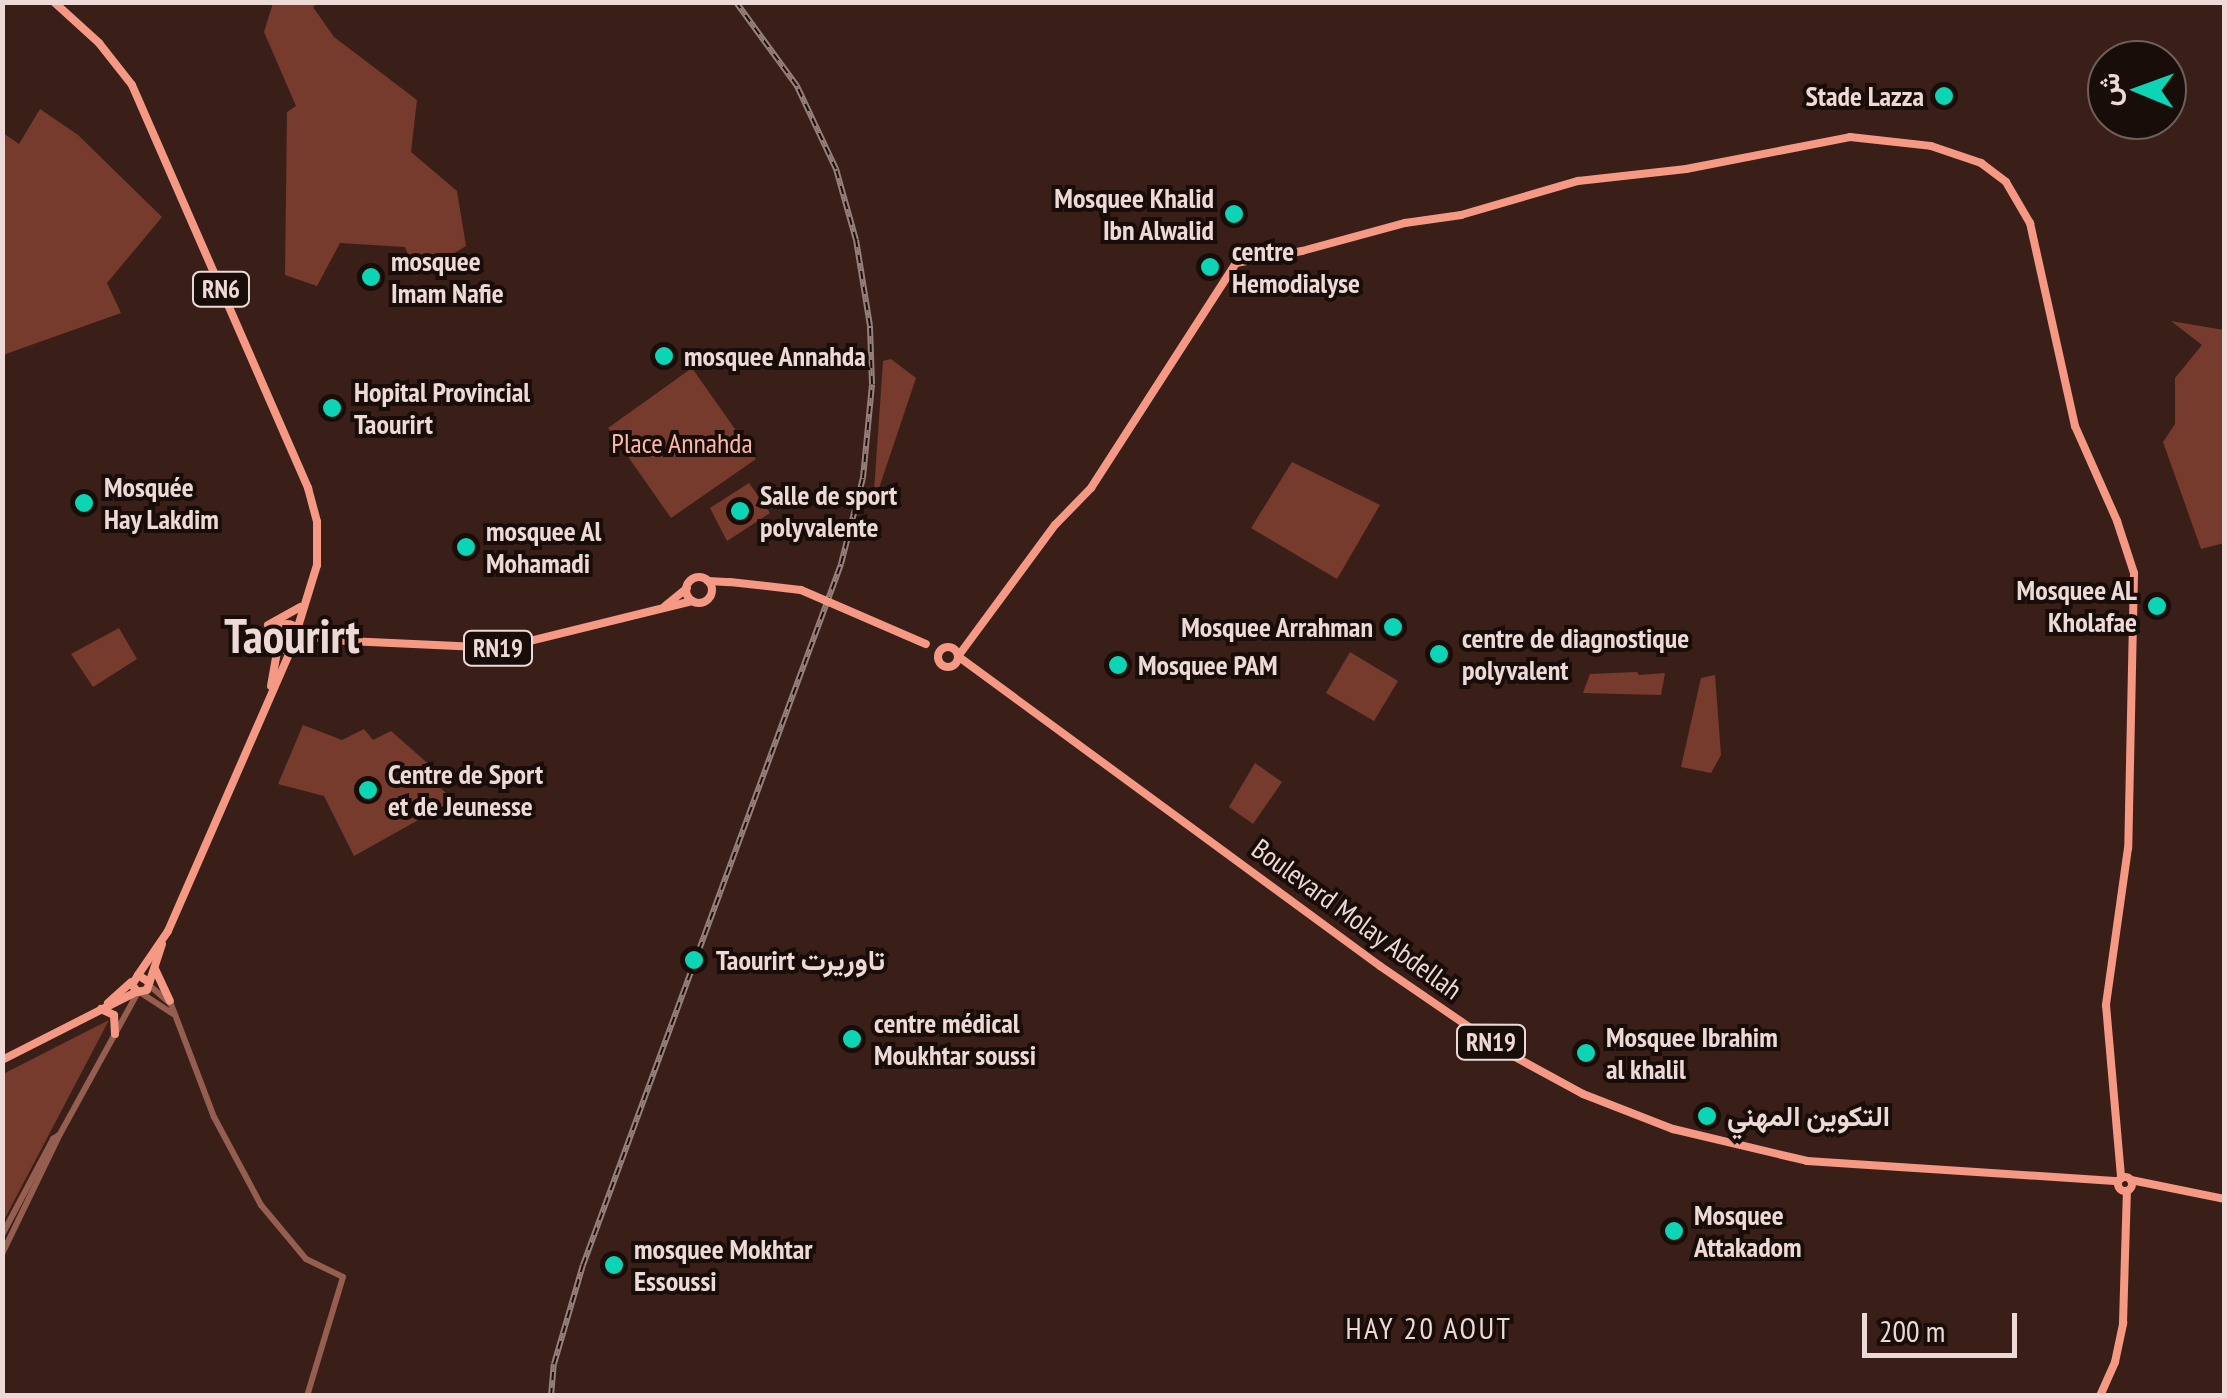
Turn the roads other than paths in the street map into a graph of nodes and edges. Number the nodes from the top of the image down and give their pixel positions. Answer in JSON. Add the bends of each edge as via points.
{"nodes":[{"id":1,"x":55,"y":3,"type":"edge"},
{"id":2,"x":708,"y":581,"type":"junction"},
{"id":3,"x":728,"y":582,"type":"junction"},
{"id":4,"x":686,"y":588,"type":"junction"},
{"id":5,"x":711,"y":593,"type":"junction"},
{"id":6,"x":692,"y":601,"type":"junction"},
{"id":7,"x":304,"y":606,"type":"junction"},
{"id":8,"x":665,"y":606,"type":"junction"},
{"id":9,"x":288,"y":624,"type":"junction"},
{"id":10,"x":268,"y":625,"type":"dead end"},
{"id":11,"x":298,"y":635,"type":"junction"},
{"id":12,"x":971,"y":636,"type":"junction"},
{"id":13,"x":928,"y":645,"type":"junction"},
{"id":14,"x":278,"y":647,"type":"junction"},
{"id":15,"x":946,"y":647,"type":"junction"},
{"id":16,"x":291,"y":649,"type":"junction"},
{"id":17,"x":959,"y":656,"type":"junction"},
{"id":18,"x":938,"y":660,"type":"junction"},
{"id":19,"x":949,"y":668,"type":"junction"},
{"id":20,"x":974,"y":672,"type":"junction"},
{"id":21,"x":272,"y":686,"type":"junction"},
{"id":22,"x":162,"y":940,"type":"junction"},
{"id":23,"x":155,"y":969,"type":"junction"},
{"id":24,"x":149,"y":983,"type":"junction"},
{"id":25,"x":137,"y":987,"type":"junction"},
{"id":26,"x":170,"y":1001,"type":"junction"},
{"id":27,"x":103,"y":1007,"type":"junction"},
{"id":28,"x":174,"y":1016,"type":"junction"},
{"id":29,"x":115,"y":1034,"type":"junction"},
{"id":30,"x":2,"y":1060,"type":"edge"},
{"id":31,"x":60,"y":1134,"type":"junction"},
{"id":32,"x":2124,"y":1184,"type":"junction"},
{"id":33,"x":2224,"y":1199,"type":"edge"},
{"id":34,"x":2,"y":1236,"type":"edge"},
{"id":35,"x":2,"y":1254,"type":"edge"},
{"id":36,"x":2102,"y":1395,"type":"edge"},
{"id":37,"x":307,"y":1396,"type":"edge"}],
"edges":[{"from":1,"to":7,"type":"main road","number":"RN6","via":[[118,64],[139,98],[308,488],[318,545],[316,577]]},
{"from":2,"to":3,"type":"main road","number":"RN19"},
{"from":2,"to":4,"type":"main road","number":"RN19","via":[[695,578]]},
{"from":2,"to":5,"type":"main road"},
{"from":3,"to":5,"type":"main road","number":"RN19"},
{"from":3,"to":13,"type":"main road","number":"RN19","bridge":true,"via":[[801,590]]},
{"from":4,"to":6,"type":"main road"},
{"from":4,"to":8,"type":"main road","number":"RN19"},
{"from":5,"to":6,"type":"main road","number":"RN19","via":[[704,602]]},
{"from":6,"to":8,"type":"main road","number":"RN19"},
{"from":7,"to":9,"type":"main road","number":"RN6"},
{"from":7,"to":10,"type":"main road"},
{"from":7,"to":11,"type":"main road","number":"RN6"},
{"from":8,"to":11,"type":"main road","number":"RN19","via":[[501,648]]},
{"from":9,"to":11,"type":"main road"},
{"from":9,"to":14,"type":"main road","number":"RN6","via":[[276,631]]},
{"from":11,"to":16,"type":"main road","number":"RN6"},
{"from":12,"to":15,"type":"main road"},
{"from":12,"to":17,"type":"main road"},
{"from":12,"to":32,"type":"main road","via":[[1055,524],[1091,488],[1236,263],[1461,215],[1578,180],[1686,170],[1850,137],[1931,146],[1981,163],[2006,182],[2030,222],[2075,426],[2134,573],[2129,829],[2106,1004]]},
{"from":13,"to":15,"type":"main road","number":"RN19"},
{"from":13,"to":18,"type":"main road","number":"RN19"},
{"from":14,"to":16,"type":"main road"},
{"from":14,"to":21,"type":"main road","number":"RN6"},
{"from":15,"to":17,"type":"main road","number":"RN19"},
{"from":15,"to":18,"type":"main road"},
{"from":16,"to":21,"type":"main road","number":"RN6"},
{"from":17,"to":19,"type":"main road"},
{"from":17,"to":20,"type":"main road","name":"Boulevard Molay Abdellah","number":"RN19"},
{"from":18,"to":19,"type":"main road","number":"RN19"},
{"from":19,"to":20,"type":"main road","name":"Boulevard Molay Abdellah","number":"RN19"},
{"from":20,"to":32,"type":"main road","name":"Boulevard Molay Abdellah","number":"RN19","via":[[1426,998],[1583,1094],[1673,1130],[1807,1161]]},
{"from":21,"to":22,"type":"main road","number":"RN6"},
{"from":22,"to":23,"type":"main road","number":"RN6"},
{"from":22,"to":25,"type":"main road","number":"RN6"},
{"from":23,"to":24,"type":"main road","number":"RN6"},
{"from":23,"to":26,"type":"main road"},
{"from":24,"to":25,"type":"main road"},
{"from":24,"to":25,"type":"main road","number":"RN6"},
{"from":24,"to":26,"type":"street"},
{"from":25,"to":27,"type":"main road","number":"RN6"},
{"from":25,"to":28,"type":"street"},
{"from":25,"to":29,"type":"street"},
{"from":26,"to":28,"type":"street"},
{"from":27,"to":29,"type":"main road","via":[[114,1015]]},
{"from":27,"to":30,"type":"main road","number":"RN6"},
{"from":28,"to":37,"type":"street","via":[[214,1117],[261,1206],[306,1259],[343,1277]]},
{"from":29,"to":31,"type":"street"},
{"from":31,"to":34,"type":"street"},
{"from":31,"to":35,"type":"street"},
{"from":32,"to":33,"type":"main road","number":"RN19"},
{"from":32,"to":36,"type":"main road","via":[[2122,1322]]}]}
